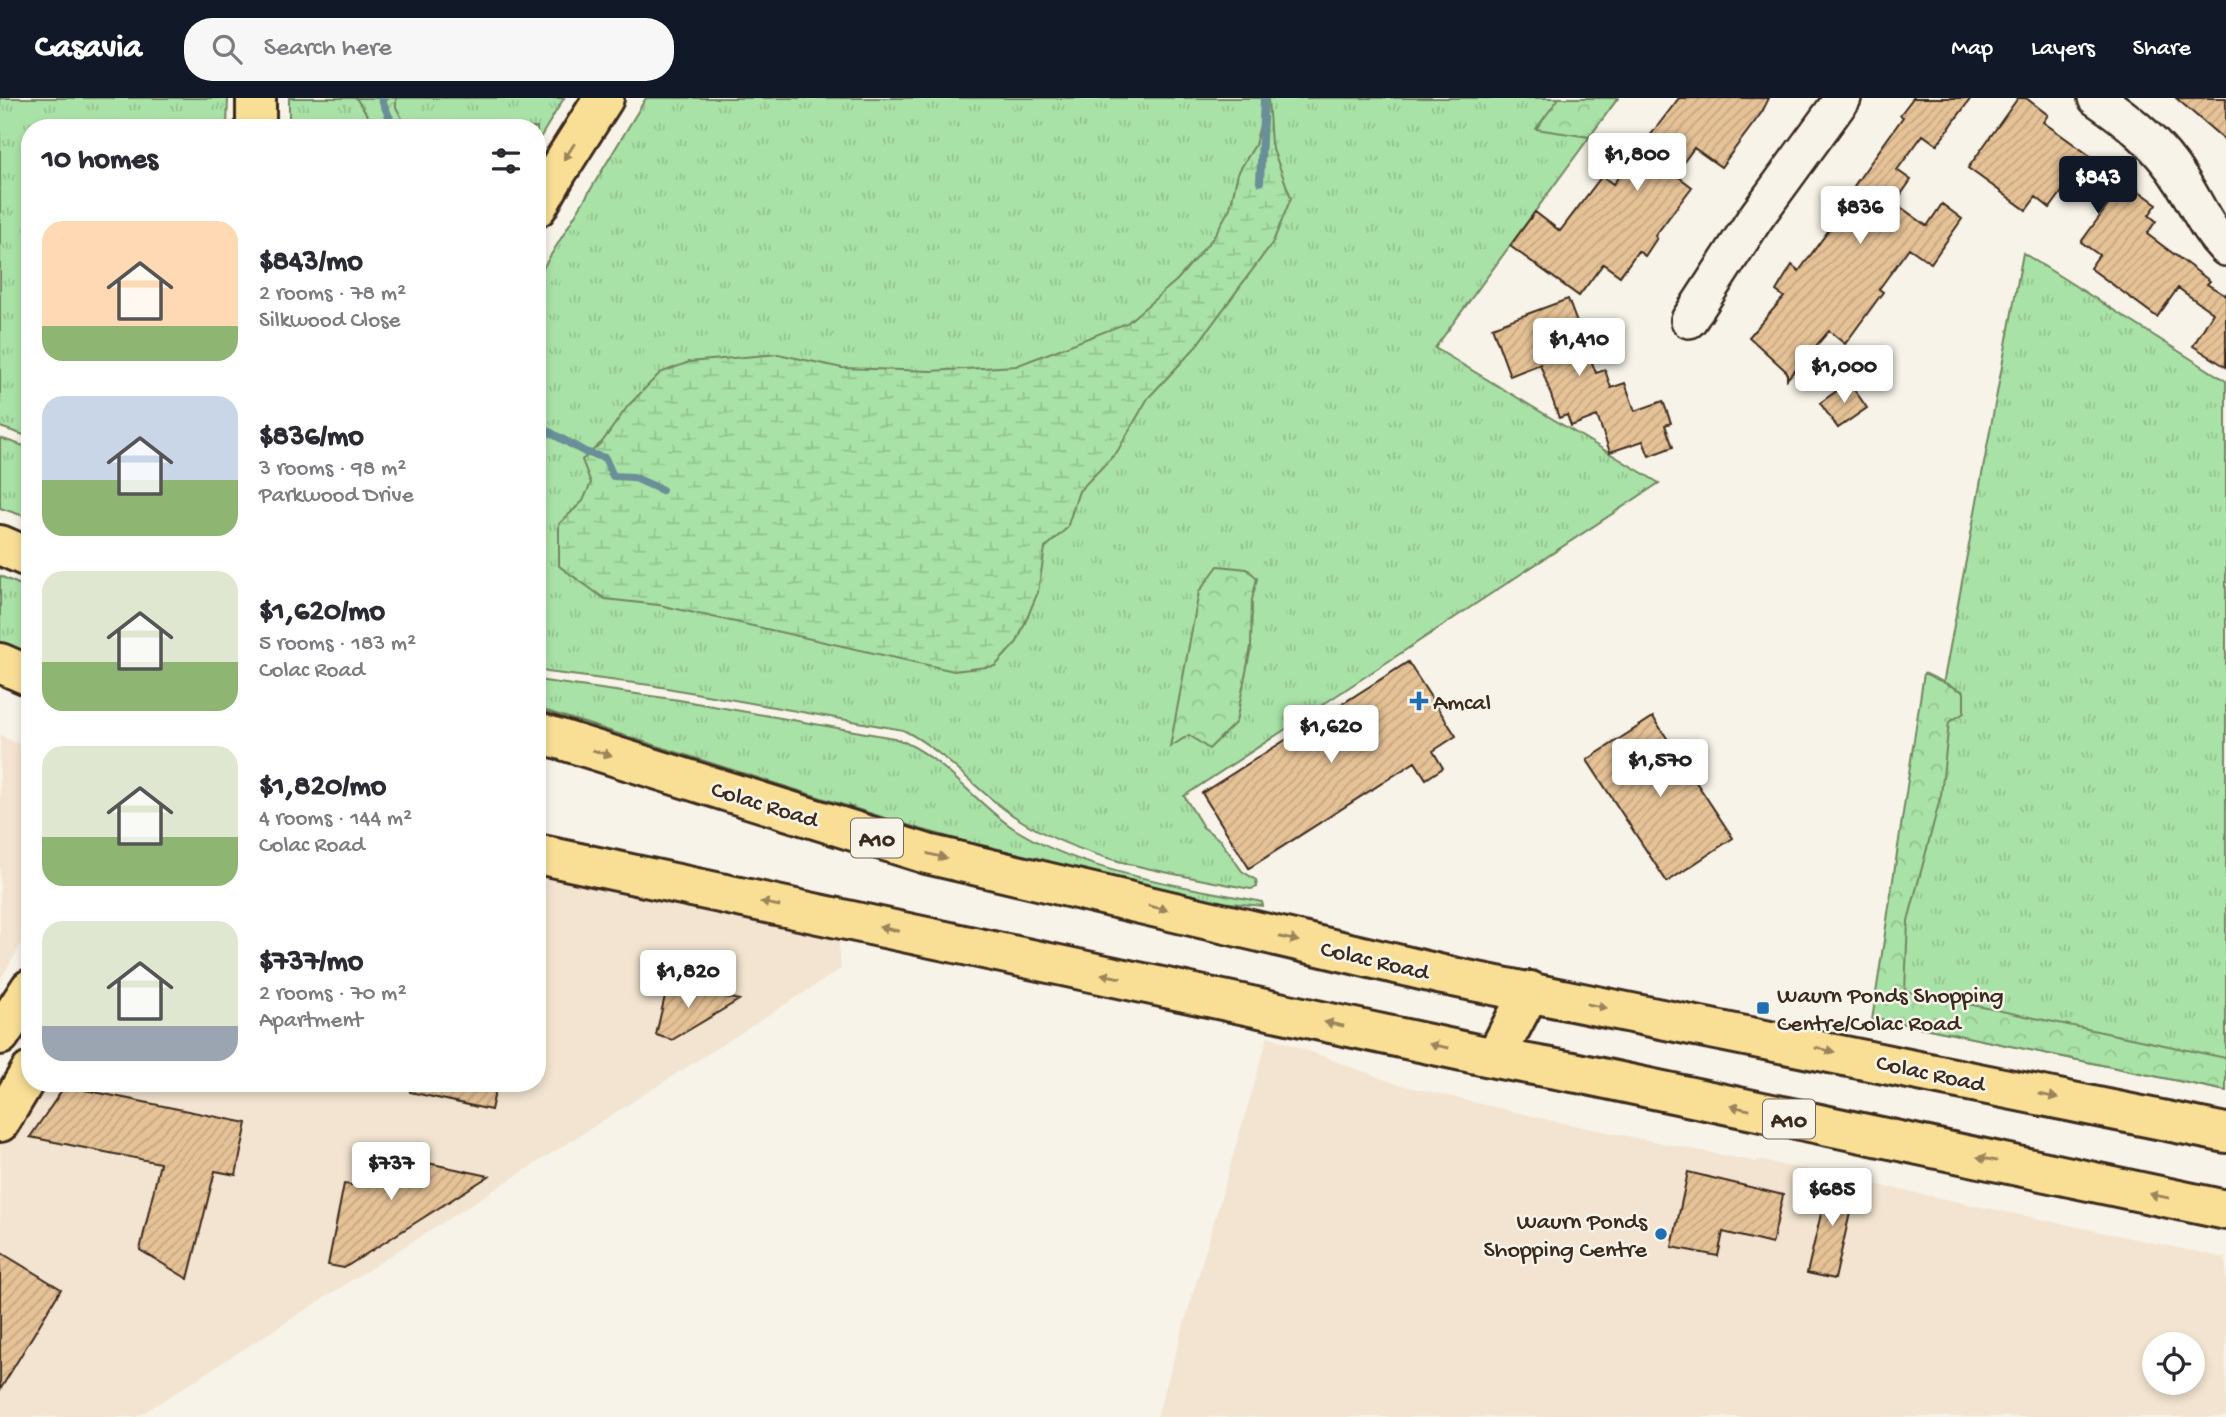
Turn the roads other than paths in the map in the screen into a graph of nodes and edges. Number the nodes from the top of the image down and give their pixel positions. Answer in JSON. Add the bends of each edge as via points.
{"nodes":[{"id":1,"x":256,"y":98,"type":"edge"},
{"id":2,"x":604,"y":98,"type":"edge"},
{"id":3,"x":1843,"y":98,"type":"edge"},
{"id":4,"x":2096,"y":98,"type":"edge"},
{"id":5,"x":256,"y":119,"type":"edge"},
{"id":6,"x":546,"y":190,"type":"edge"},
{"id":7,"x":2226,"y":247,"type":"edge"},
{"id":8,"x":1689,"y":320,"type":"dead end"},
{"id":9,"x":0,"y":526,"type":"edge"},
{"id":10,"x":21,"y":530,"type":"edge"},
{"id":11,"x":0,"y":545,"type":"edge"},
{"id":12,"x":21,"y":554,"type":"edge"},
{"id":13,"x":0,"y":663,"type":"edge"},
{"id":14,"x":21,"y":672,"type":"edge"},
{"id":15,"x":546,"y":735,"type":"edge"},
{"id":16,"x":546,"y":856,"type":"edge"},
{"id":17,"x":1530,"y":992,"type":"junction"},
{"id":18,"x":21,"y":1003,"type":"edge"},
{"id":19,"x":0,"y":1035,"type":"edge"},
{"id":20,"x":1510,"y":1061,"type":"junction"},
{"id":21,"x":21,"y":1087,"type":"edge"},
{"id":22,"x":0,"y":1122,"type":"edge"},
{"id":23,"x":2226,"y":1133,"type":"edge"},
{"id":24,"x":2226,"y":1210,"type":"edge"}],
"edges":[{"from":1,"to":5,"type":"main road"},
{"from":2,"to":6,"type":"main road","one_way":true},
{"from":3,"to":8,"type":"street","via":[[1754,220]]},
{"from":4,"to":7,"type":"street","via":[[2148,137],[2182,181],[2203,221]]},
{"from":9,"to":10,"type":"main road"},
{"from":11,"to":12,"type":"main road"},
{"from":13,"to":14,"type":"main road"},
{"from":15,"to":17,"type":"main road","name":"Colac Road","number":"A10","one_way":true,"via":[[927,854]]},
{"from":20,"to":16,"type":"main road","number":"A10","one_way":true},
{"from":17,"to":20,"type":"main road"},
{"from":17,"to":23,"type":"main road","name":"Colac Road","number":"A10","one_way":true},
{"from":18,"to":19,"type":"main road"},
{"from":24,"to":20,"type":"main road","number":"A10","one_way":true},
{"from":21,"to":22,"type":"main road"}]}
